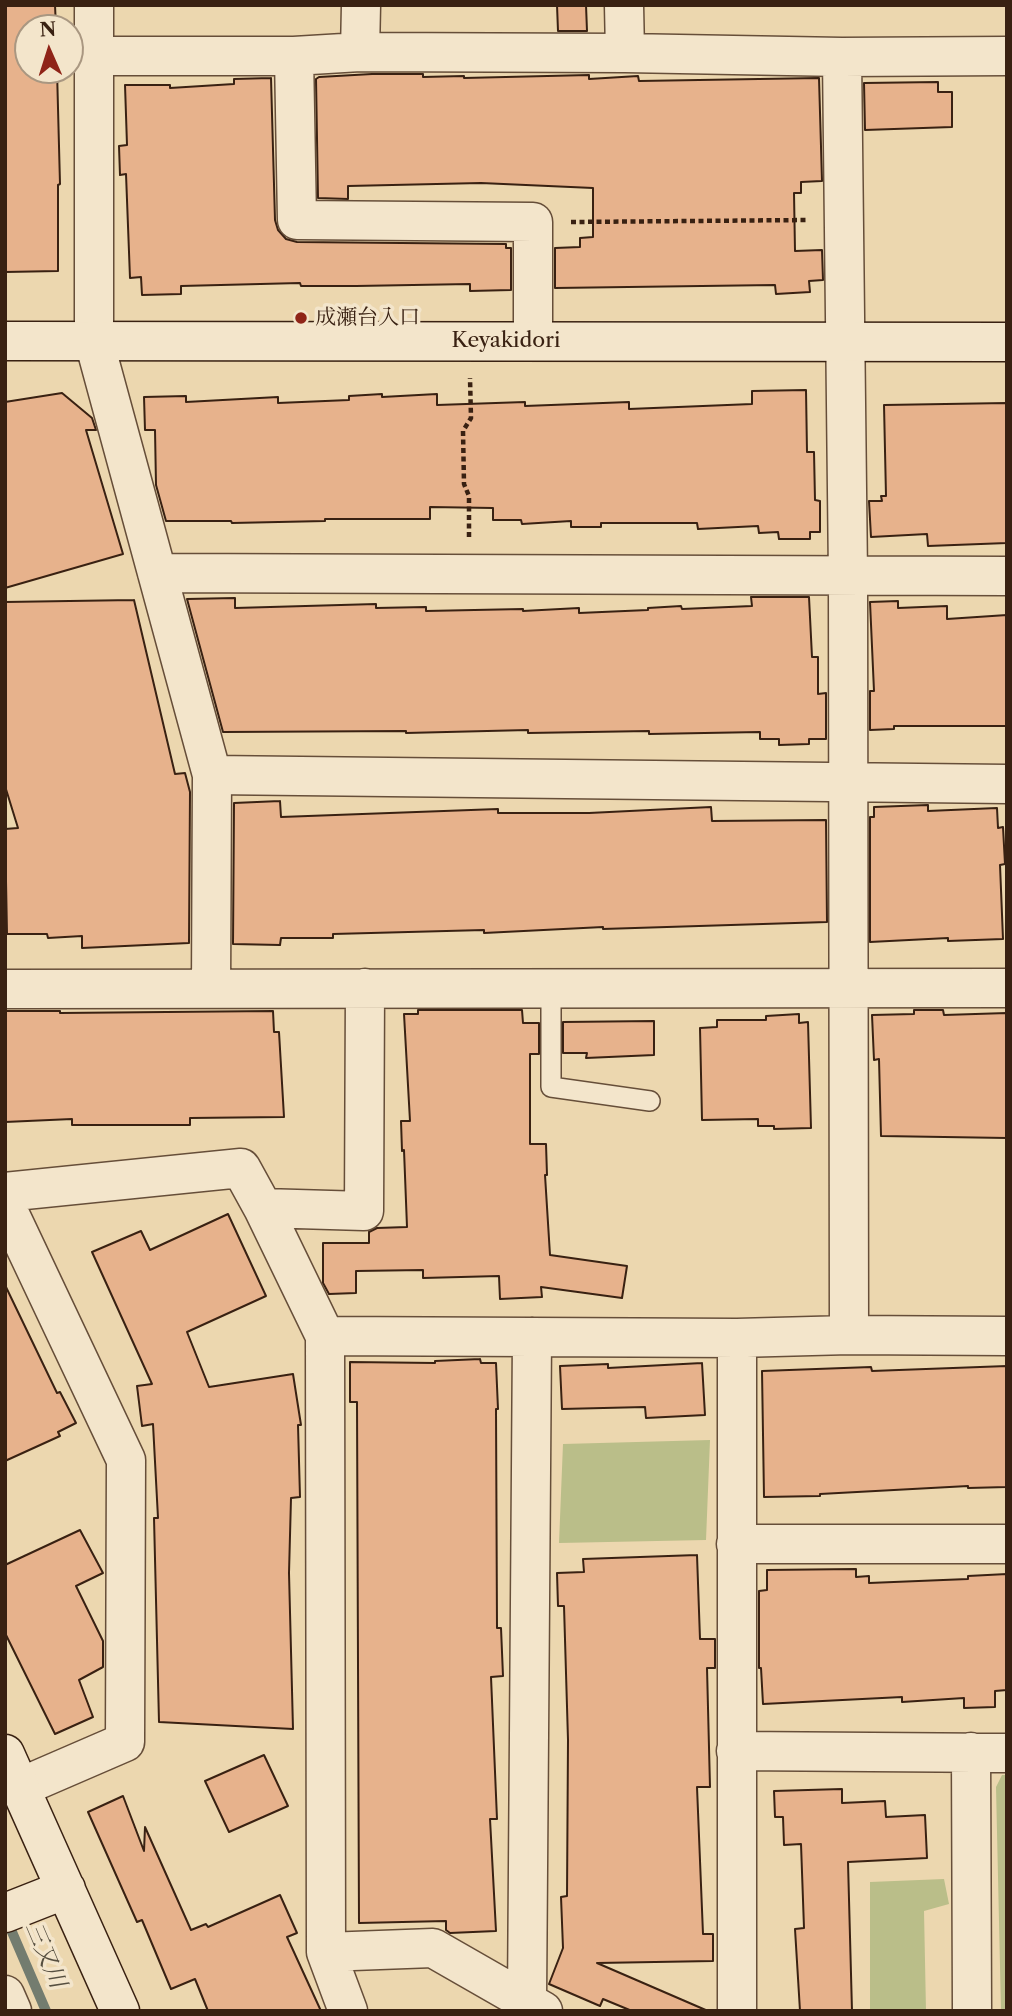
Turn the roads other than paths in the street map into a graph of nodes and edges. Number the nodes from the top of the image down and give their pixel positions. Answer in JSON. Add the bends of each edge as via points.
{"nodes":[{"id":1,"x":94,"y":5,"type":"edge"},
{"id":2,"x":361,"y":5,"type":"edge"},
{"id":3,"x":624,"y":5,"type":"edge"},
{"id":4,"x":360,"y":52,"type":"junction"},
{"id":5,"x":625,"y":53,"type":"junction"},
{"id":6,"x":1007,"y":55,"type":"edge"},
{"id":7,"x":95,"y":56,"type":"junction"},
{"id":8,"x":294,"y":56,"type":"junction"},
{"id":9,"x":842,"y":57,"type":"junction"},
{"id":10,"x":5,"y":341,"type":"edge"},
{"id":11,"x":94,"y":341,"type":"junction"},
{"id":12,"x":533,"y":341,"type":"junction"},
{"id":13,"x":845,"y":342,"type":"junction"},
{"id":14,"x":1007,"y":342,"type":"edge"},
{"id":15,"x":157,"y":573,"type":"junction"},
{"id":16,"x":848,"y":576,"type":"junction"},
{"id":17,"x":1007,"y":576,"type":"edge"},
{"id":18,"x":212,"y":775,"type":"junction"},
{"id":19,"x":848,"y":783,"type":"junction"},
{"id":20,"x":1007,"y":783,"type":"edge"},
{"id":21,"x":365,"y":988,"type":"junction"},
{"id":22,"x":551,"y":988,"type":"junction"},
{"id":23,"x":848,"y":988,"type":"junction"},
{"id":24,"x":1007,"y":988,"type":"edge"},
{"id":25,"x":5,"y":989,"type":"edge"},
{"id":26,"x":211,"y":989,"type":"junction"},
{"id":27,"x":650,"y":1101,"type":"dead end"},
{"id":28,"x":5,"y":1192,"type":"edge"},
{"id":29,"x":5,"y":1204,"type":"edge"},
{"id":30,"x":263,"y":1208,"type":"junction"},
{"id":31,"x":849,"y":1335,"type":"junction"},
{"id":32,"x":325,"y":1336,"type":"junction"},
{"id":33,"x":1007,"y":1336,"type":"edge"},
{"id":34,"x":532,"y":1337,"type":"junction"},
{"id":35,"x":737,"y":1338,"type":"junction"},
{"id":36,"x":736,"y":1544,"type":"junction"},
{"id":37,"x":1007,"y":1545,"type":"edge"},
{"id":38,"x":736,"y":1751,"type":"junction"},
{"id":39,"x":989,"y":1752,"type":"edge"},
{"id":40,"x":13,"y":1771,"type":"edge"},
{"id":41,"x":66,"y":1889,"type":"junction"},
{"id":42,"x":17,"y":1908,"type":"edge"},
{"id":43,"x":326,"y":1952,"type":"junction"},
{"id":44,"x":5,"y":1995,"type":"edge"},
{"id":45,"x":535,"y":2006,"type":"edge"},
{"id":46,"x":12,"y":2011,"type":"edge"},
{"id":47,"x":120,"y":2011,"type":"edge"},
{"id":48,"x":348,"y":2011,"type":"edge"},
{"id":49,"x":737,"y":2011,"type":"edge"},
{"id":50,"x":972,"y":2011,"type":"edge"}],
"edges":[{"from":1,"to":7,"type":"street"},
{"from":2,"to":4,"type":"street"},
{"from":3,"to":5,"type":"street"},
{"from":4,"to":5,"type":"street"},
{"from":4,"to":8,"type":"street"},
{"from":5,"to":9,"type":"street"},
{"from":6,"to":9,"type":"street"},
{"from":7,"to":8,"type":"street"},
{"from":7,"to":11,"type":"street"},
{"from":8,"to":12,"type":"street","via":[[297,220],[533,222]]},
{"from":9,"to":13,"type":"street"},
{"from":10,"to":11,"type":"street","name":"Keyakidori"},
{"from":11,"to":12,"type":"street","name":"Keyakidori"},
{"from":11,"to":15,"type":"street"},
{"from":12,"to":13,"type":"street","name":"Keyakidori"},
{"from":13,"to":14,"type":"street","name":"Keyakidori"},
{"from":13,"to":16,"type":"street"},
{"from":15,"to":16,"type":"street"},
{"from":15,"to":18,"type":"street"},
{"from":16,"to":17,"type":"street"},
{"from":16,"to":19,"type":"street"},
{"from":18,"to":19,"type":"street"},
{"from":18,"to":26,"type":"street"},
{"from":19,"to":20,"type":"street"},
{"from":19,"to":23,"type":"street"},
{"from":21,"to":22,"type":"street"},
{"from":21,"to":26,"type":"street"},
{"from":21,"to":30,"type":"street","via":[[365,1212]]},
{"from":22,"to":23,"type":"street"},
{"from":22,"to":27,"type":"lane","via":[[551,1087]]},
{"from":23,"to":24,"type":"street"},
{"from":23,"to":31,"type":"street"},
{"from":25,"to":26,"type":"street"},
{"from":28,"to":30,"type":"street","via":[[241,1168]]},
{"from":29,"to":40,"type":"street","via":[[126,1460],[125,1742]]},
{"from":30,"to":32,"type":"street"},
{"from":31,"to":33,"type":"street"},
{"from":31,"to":35,"type":"street"},
{"from":32,"to":34,"type":"street"},
{"from":32,"to":43,"type":"street"},
{"from":34,"to":35,"type":"street"},
{"from":34,"to":45,"type":"street"},
{"from":35,"to":36,"type":"street"},
{"from":36,"to":37,"type":"street"},
{"from":36,"to":38,"type":"street"},
{"from":38,"to":39,"type":"street"},
{"from":38,"to":49,"type":"street"},
{"from":39,"to":50,"type":"street"},
{"from":40,"to":41,"type":"street"},
{"from":41,"to":42,"type":"street"},
{"from":41,"to":47,"type":"street"},
{"from":43,"to":45,"type":"street","via":[[433,1948]]},
{"from":43,"to":48,"type":"street"},
{"from":44,"to":46,"type":"street"}]}
